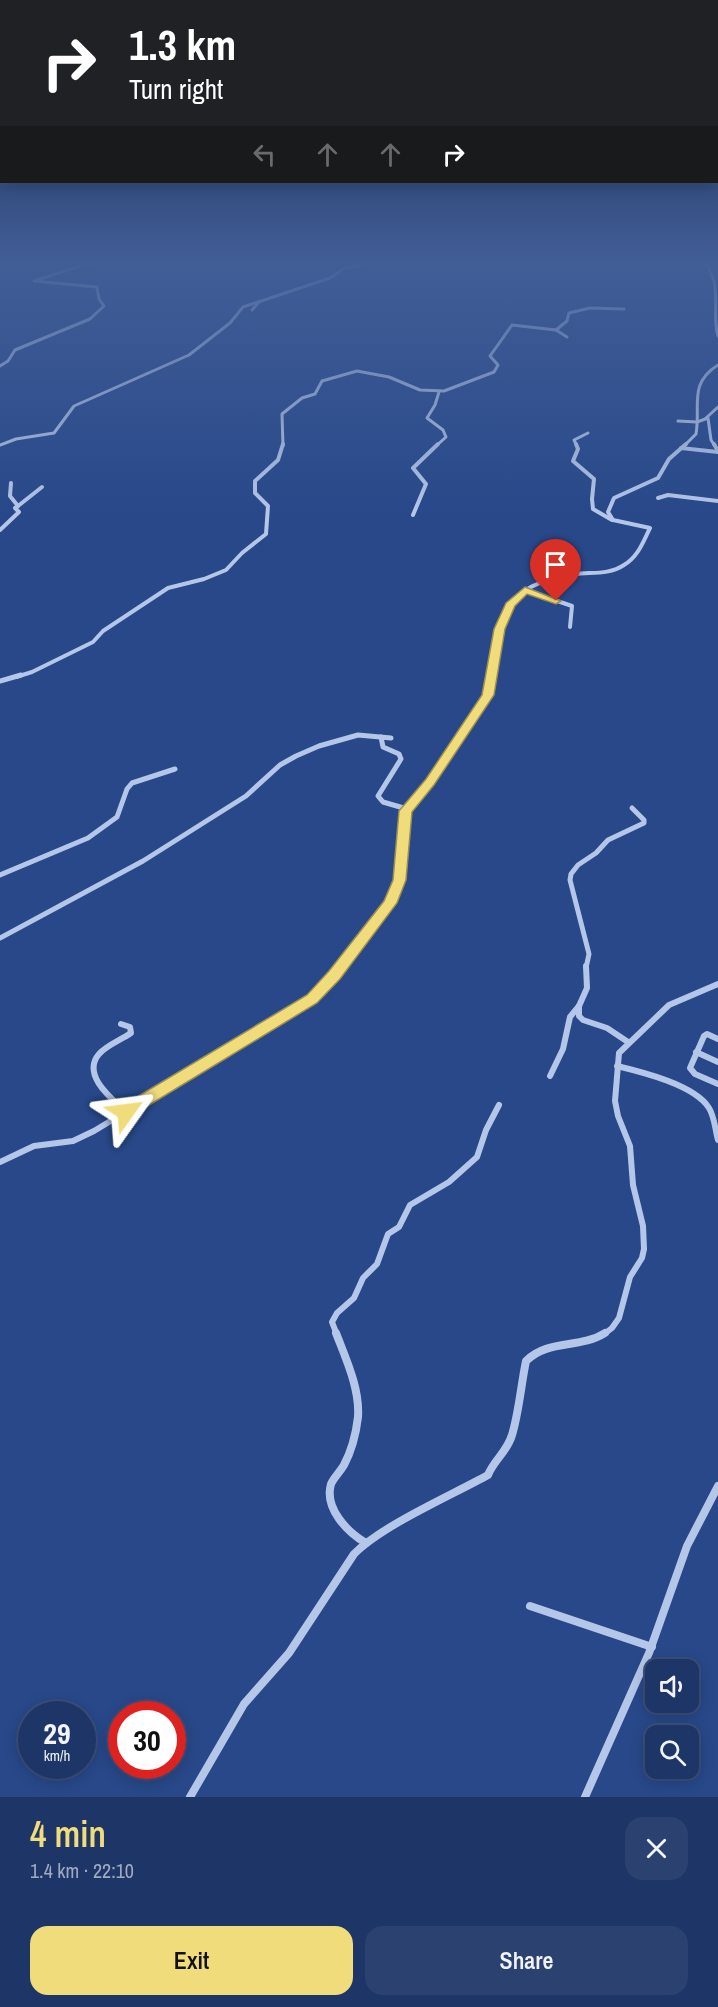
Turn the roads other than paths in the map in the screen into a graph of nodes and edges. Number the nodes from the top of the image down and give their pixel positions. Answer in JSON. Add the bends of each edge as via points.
{"nodes":[{"id":1,"x":25,"y":346,"type":"edge"},
{"id":2,"x":201,"y":346,"type":"edge"},
{"id":3,"x":497,"y":346,"type":"edge"},
{"id":4,"x":718,"y":359,"type":"edge"},
{"id":5,"x":718,"y":365,"type":"edge"},
{"id":6,"x":0,"y":366,"type":"edge"},
{"id":7,"x":712,"y":368,"type":"junction"},
{"id":8,"x":439,"y":392,"type":"junction"},
{"id":9,"x":718,"y":407,"type":"edge"},
{"id":10,"x":706,"y":418,"type":"junction"},
{"id":11,"x":678,"y":422,"type":"dead end"},
{"id":12,"x":697,"y":422,"type":"junction"},
{"id":13,"x":588,"y":433,"type":"dead end"},
{"id":14,"x":0,"y":445,"type":"edge"},
{"id":15,"x":680,"y":448,"type":"junction"},
{"id":16,"x":718,"y":452,"type":"edge"},
{"id":17,"x":11,"y":483,"type":"dead end"},
{"id":18,"x":42,"y":488,"type":"dead end"},
{"id":19,"x":658,"y":498,"type":"dead end"},
{"id":20,"x":718,"y":501,"type":"edge"},
{"id":21,"x":18,"y":506,"type":"junction"},
{"id":22,"x":413,"y":515,"type":"dead end"},
{"id":23,"x":613,"y":520,"type":"junction"},
{"id":24,"x":0,"y":530,"type":"edge"},
{"id":25,"x":525,"y":590,"type":"junction"},
{"id":26,"x":570,"y":627,"type":"dead end"},
{"id":27,"x":0,"y":681,"type":"edge"},
{"id":28,"x":381,"y":737,"type":"junction"},
{"id":29,"x":391,"y":738,"type":"dead end"},
{"id":30,"x":175,"y":769,"type":"dead end"},
{"id":31,"x":632,"y":808,"type":"dead end"},
{"id":32,"x":406,"y":809,"type":"junction"},
{"id":33,"x":0,"y":875,"type":"edge"},
{"id":34,"x":0,"y":938,"type":"edge"},
{"id":35,"x":718,"y":984,"type":"edge"},
{"id":36,"x":579,"y":1006,"type":"junction"},
{"id":37,"x":121,"y":1024,"type":"dead end"},
{"id":38,"x":718,"y":1039,"type":"edge"},
{"id":39,"x":628,"y":1042,"type":"junction"},
{"id":40,"x":696,"y":1052,"type":"junction"},
{"id":41,"x":718,"y":1062,"type":"edge"},
{"id":42,"x":617,"y":1066,"type":"junction"},
{"id":43,"x":550,"y":1076,"type":"dead end"},
{"id":44,"x":718,"y":1084,"type":"edge"},
{"id":45,"x":499,"y":1105,"type":"dead end"},
{"id":46,"x":126,"y":1112,"type":"junction"},
{"id":47,"x":718,"y":1140,"type":"edge"},
{"id":48,"x":0,"y":1162,"type":"edge"},
{"id":49,"x":718,"y":1485,"type":"edge"},
{"id":50,"x":366,"y":1543,"type":"junction"},
{"id":51,"x":530,"y":1606,"type":"dead end"},
{"id":52,"x":651,"y":1647,"type":"junction"},
{"id":53,"x":189,"y":1797,"type":"edge"},
{"id":54,"x":585,"y":1797,"type":"edge"}],
"edges":[{"from":1,"to":6,"type":"street","via":[[15,350]]},
{"from":2,"to":14,"type":"street","via":[[189,355],[74,406],[54,433]]},
{"from":3,"to":8,"type":"street","via":[[490,356],[498,365],[494,372]]},
{"from":4,"to":7,"type":"street"},
{"from":5,"to":7,"type":"street"},
{"from":7,"to":12,"type":"street","via":[[698,386]]},
{"from":8,"to":22,"type":"street","via":[[427,418],[446,436],[413,468],[426,484]]},
{"from":8,"to":27,"type":"street","via":[[357,371],[322,381],[315,394],[302,398],[282,414],[282,451],[255,481],[255,493],[269,512],[261,540],[221,573],[168,588],[103,631],[93,642],[32,672]]},
{"from":9,"to":10,"type":"street"},
{"from":10,"to":12,"type":"street"},
{"from":10,"to":16,"type":"street","via":[[710,419],[711,440]]},
{"from":11,"to":12,"type":"street"},
{"from":12,"to":15,"type":"street","via":[[696,435]]},
{"from":13,"to":23,"type":"street","via":[[574,440],[578,449],[573,461],[594,480],[591,507]]},
{"from":15,"to":16,"type":"street"},
{"from":15,"to":23,"type":"street","via":[[667,460],[658,479],[615,497],[608,510]]},
{"from":17,"to":21,"type":"street","via":[[11,499]]},
{"from":18,"to":21,"type":"street"},
{"from":19,"to":20,"type":"street","via":[[668,495]]},
{"from":21,"to":24,"type":"street","via":[[15,508],[19,513]]},
{"from":23,"to":25,"type":"street","via":[[650,528],[632,560],[611,572],[572,574]]},
{"from":25,"to":26,"type":"street","via":[[572,606]]},
{"from":25,"to":32,"type":"street","via":[[510,605],[502,622],[488,695],[430,782]]},
{"from":28,"to":29,"type":"street"},
{"from":28,"to":32,"type":"street","via":[[383,747],[399,754],[401,759],[378,796]]},
{"from":28,"to":34,"type":"street","via":[[358,735],[296,756],[246,796],[143,861]]},
{"from":30,"to":33,"type":"street","via":[[132,783],[121,813],[88,838]]},
{"from":31,"to":36,"type":"street","via":[[644,823],[615,835],[571,874],[589,954],[586,994]]},
{"from":32,"to":46,"type":"street","via":[[400,880],[391,903],[315,996]]},
{"from":35,"to":39,"type":"street","via":[[669,1005]]},
{"from":36,"to":39,"type":"street","via":[[580,1018],[607,1028]]},
{"from":36,"to":43,"type":"street","via":[[570,1017],[563,1049]]},
{"from":37,"to":46,"type":"street","via":[[130,1027],[131,1033],[99,1054],[93,1071],[96,1081]]},
{"from":38,"to":40,"type":"street","via":[[707,1034]]},
{"from":39,"to":42,"type":"street","via":[[619,1053]]},
{"from":40,"to":41,"type":"street"},
{"from":40,"to":44,"type":"street","via":[[691,1070]]},
{"from":42,"to":47,"type":"street","via":[[656,1077],[698,1098],[709,1108]]},
{"from":42,"to":50,"type":"street","via":[[617,1113],[630,1144],[644,1241],[643,1256],[628,1279],[618,1319],[612,1328],[585,1342],[536,1350],[526,1361],[512,1436],[488,1475]]},
{"from":45,"to":50,"type":"street","via":[[477,1157],[449,1182],[410,1205],[399,1227],[388,1234],[377,1264],[332,1322],[352,1376],[358,1415],[352,1446],[332,1482],[329,1496],[340,1521]]},
{"from":46,"to":48,"type":"street","via":[[80,1138],[34,1146]]},
{"from":49,"to":52,"type":"street","via":[[687,1546]]},
{"from":50,"to":53,"type":"street","via":[[344,1565],[289,1653],[244,1704]]},
{"from":51,"to":52,"type":"street"},
{"from":52,"to":54,"type":"street"}]}
